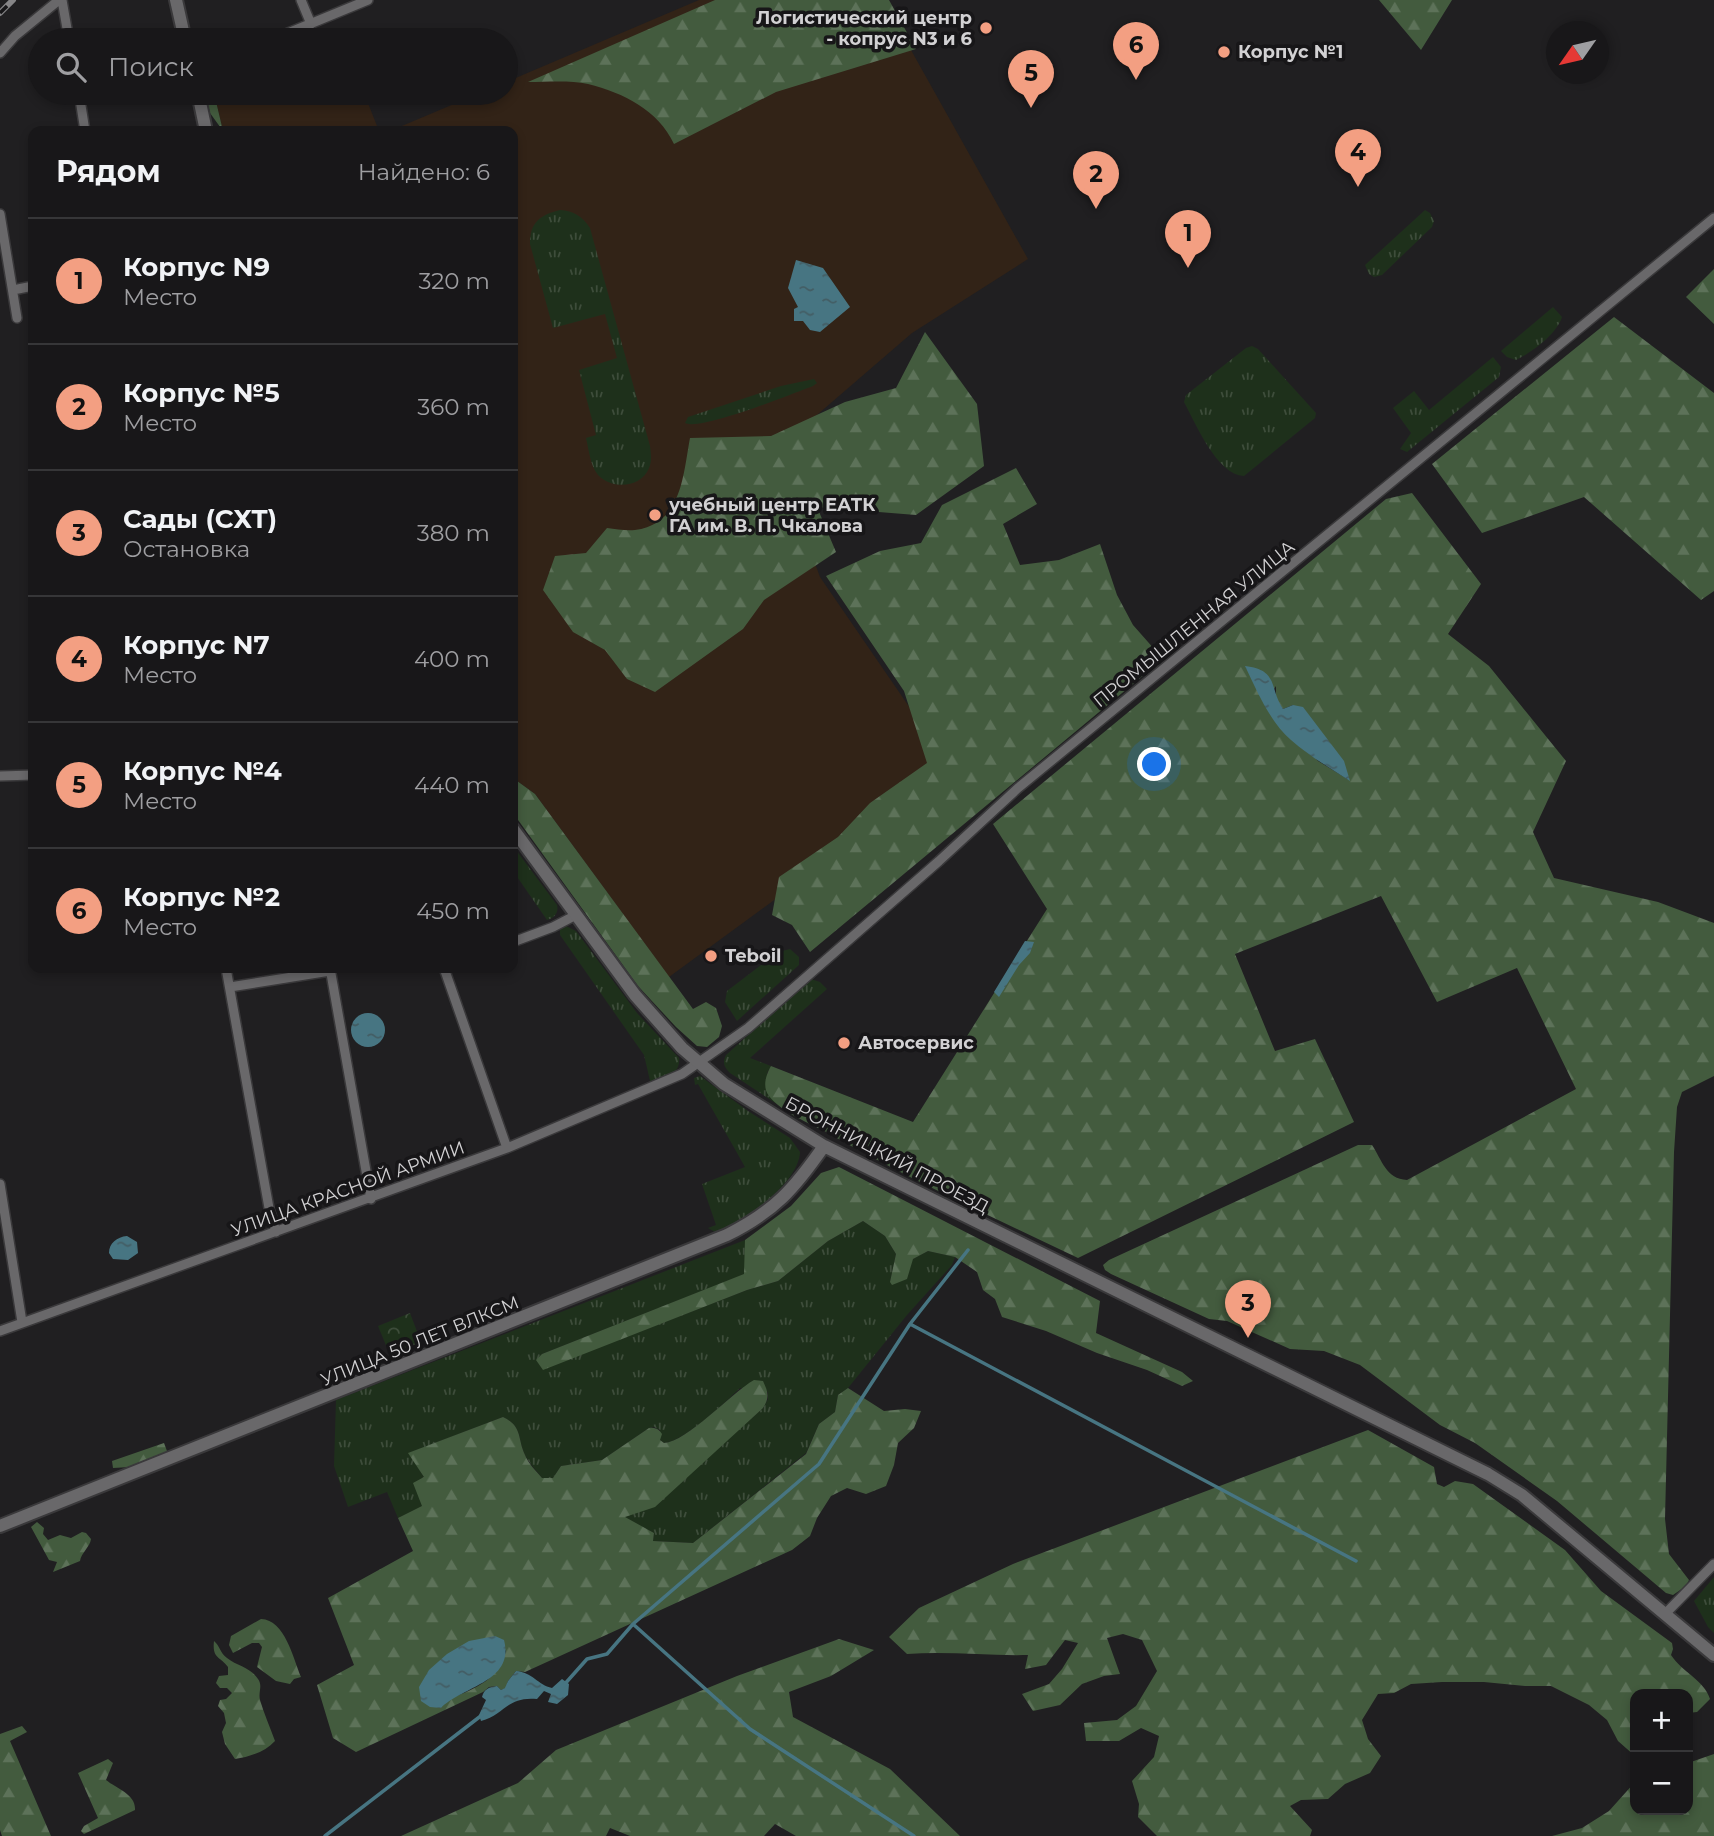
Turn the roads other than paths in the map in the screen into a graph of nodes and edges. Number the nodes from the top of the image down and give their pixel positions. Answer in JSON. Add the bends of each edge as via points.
{"nodes":[{"id":1,"x":60,"y":0,"type":"edge"},
{"id":2,"x":176,"y":0,"type":"edge"},
{"id":3,"x":301,"y":0,"type":"edge"},
{"id":4,"x":368,"y":0,"type":"edge"},
{"id":5,"x":311,"y":24,"type":"junction"},
{"id":6,"x":66,"y":28,"type":"edge"},
{"id":7,"x":183,"y":28,"type":"edge"},
{"id":8,"x":301,"y":28,"type":"edge"},
{"id":9,"x":0,"y":53,"type":"edge"},
{"id":10,"x":81,"y":105,"type":"edge"},
{"id":11,"x":201,"y":105,"type":"edge"},
{"id":12,"x":84,"y":126,"type":"edge"},
{"id":13,"x":205,"y":126,"type":"edge"},
{"id":14,"x":0,"y":214,"type":"edge"},
{"id":15,"x":1714,"y":218,"type":"edge"},
{"id":16,"x":28,"y":287,"type":"edge"},
{"id":17,"x":13,"y":290,"type":"junction"},
{"id":18,"x":17,"y":318,"type":"dead end"},
{"id":19,"x":28,"y":775,"type":"edge"},
{"id":20,"x":0,"y":776,"type":"edge"},
{"id":21,"x":518,"y":836,"type":"edge"},
{"id":22,"x":576,"y":915,"type":"junction"},
{"id":23,"x":518,"y":940,"type":"edge"},
{"id":24,"x":227,"y":973,"type":"edge"},
{"id":25,"x":312,"y":973,"type":"edge"},
{"id":26,"x":331,"y":973,"type":"edge"},
{"id":27,"x":446,"y":973,"type":"edge"},
{"id":28,"x":230,"y":987,"type":"junction"},
{"id":29,"x":699,"y":1062,"type":"junction"},
{"id":30,"x":824,"y":1146,"type":"junction"},
{"id":31,"x":507,"y":1148,"type":"junction"},
{"id":32,"x":0,"y":1184,"type":"edge"},
{"id":33,"x":371,"y":1199,"type":"junction"},
{"id":34,"x":276,"y":1232,"type":"junction"},
{"id":35,"x":22,"y":1322,"type":"junction"},
{"id":36,"x":0,"y":1331,"type":"edge"},
{"id":37,"x":0,"y":1526,"type":"edge"},
{"id":38,"x":1714,"y":1564,"type":"edge"},
{"id":39,"x":1665,"y":1614,"type":"junction"},
{"id":40,"x":1714,"y":1654,"type":"edge"}],
"edges":[{"from":1,"to":6,"type":"street"},
{"from":1,"to":9,"type":"street"},
{"from":2,"to":7,"type":"main road"},
{"from":3,"to":5,"type":"street"},
{"from":4,"to":5,"type":"street"},
{"from":5,"to":8,"type":"street"},
{"from":10,"to":12,"type":"street"},
{"from":11,"to":13,"type":"main road"},
{"from":14,"to":17,"type":"street"},
{"from":15,"to":29,"type":"street","name":"ПРОМЫШЛЕННАЯ УЛИЦА","via":[[1018,788],[748,1028]]},
{"from":16,"to":17,"type":"street"},
{"from":17,"to":18,"type":"street"},
{"from":19,"to":20,"type":"street"},
{"from":21,"to":22,"type":"main road","name":"БРОННИЦКИЙ ПРОЕЗД"},
{"from":22,"to":23,"type":"street"},
{"from":22,"to":29,"type":"main road","name":"БРОННИЦКИЙ ПРОЕЗД","via":[[657,1022]]},
{"from":24,"to":28,"type":"street"},
{"from":25,"to":28,"type":"street"},
{"from":26,"to":33,"type":"street"},
{"from":27,"to":31,"type":"street"},
{"from":28,"to":34,"type":"street"},
{"from":29,"to":30,"type":"main road","name":"БРОННИЦКИЙ ПРОЕЗД","via":[[753,1104]]},
{"from":29,"to":31,"type":"street","name":"УЛИЦА КРАСНОЙ АРМИИ","via":[[663,1084]]},
{"from":30,"to":37,"type":"main road","name":"УЛИЦА 50 ЛЕТ ВЛКСМ","via":[[786,1197],[727,1236]]},
{"from":30,"to":39,"type":"main road","name":"БРОННИЦКИЙ ПРОЕЗД","via":[[1488,1474]]},
{"from":31,"to":33,"type":"street","name":"УЛИЦА КРАСНОЙ АРМИИ"},
{"from":32,"to":35,"type":"street"},
{"from":33,"to":34,"type":"street","name":"УЛИЦА КРАСНОЙ АРМИИ"},
{"from":34,"to":35,"type":"street","name":"УЛИЦА КРАСНОЙ АРМИИ"},
{"from":35,"to":36,"type":"street","name":"УЛИЦА КРАСНОЙ АРМИИ"},
{"from":38,"to":39,"type":"street"},
{"from":39,"to":40,"type":"main road","name":"БРОННИЦКИЙ ПРОЕЗД"}]}
